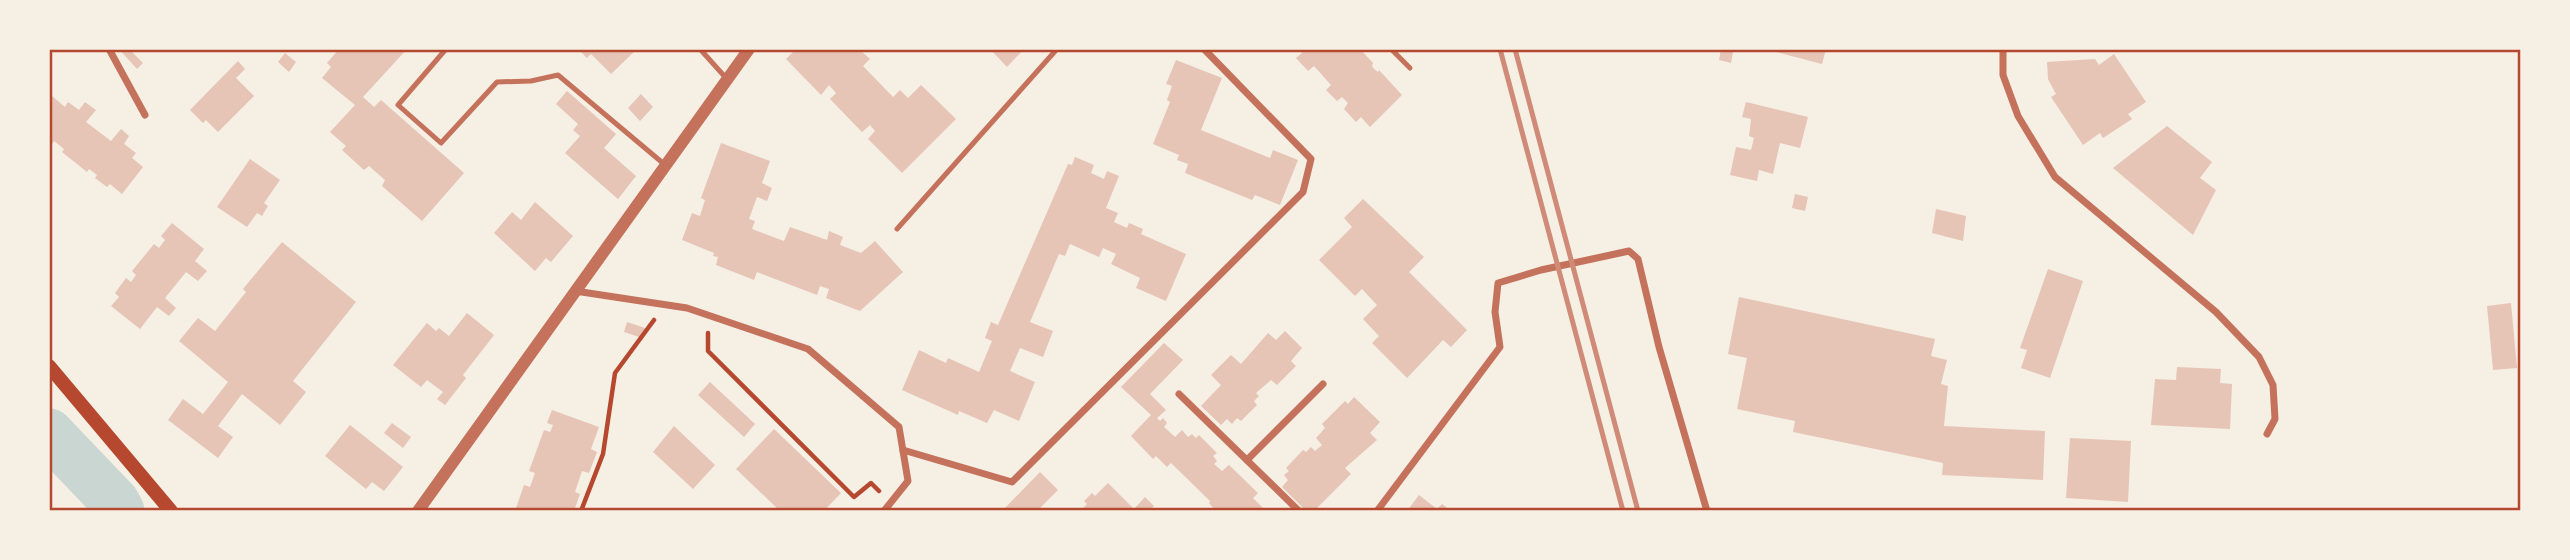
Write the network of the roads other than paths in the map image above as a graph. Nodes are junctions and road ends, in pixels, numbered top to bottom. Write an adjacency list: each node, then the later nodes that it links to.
1 (109, 49): 11 (street)
2 (446, 49): 12 (lane)
3 (700, 49): 10 (lane)
4 (749, 49): 10 (street)
5 (1057, 49): 13 (lane)
6 (1204, 49): 20 (street)
7 (1391, 49): 9 (lane)
8 (2003, 49): 19 (street)
9 (1410, 68)
10 (727, 78): 12 (street)
11 (145, 115)
12 (664, 164): 14 (street)
13 (897, 229)
14 (574, 291): 20 (street); 24 (street)
15 (49, 367): 18 (main road)
16 (1323, 384): 21 (street)
17 (1179, 394): 21 (street)
18 (106, 434): 22 (main road); 23 (main road)
19 (2267, 434)
20 (903, 450): 25 (street)
21 (1247, 460): 26 (street)
22 (160, 511)
23 (171, 511)
24 (418, 511)
25 (884, 511)
26 (1299, 511)
27 (1377, 511): 28 (street)
28 (1707, 511)

